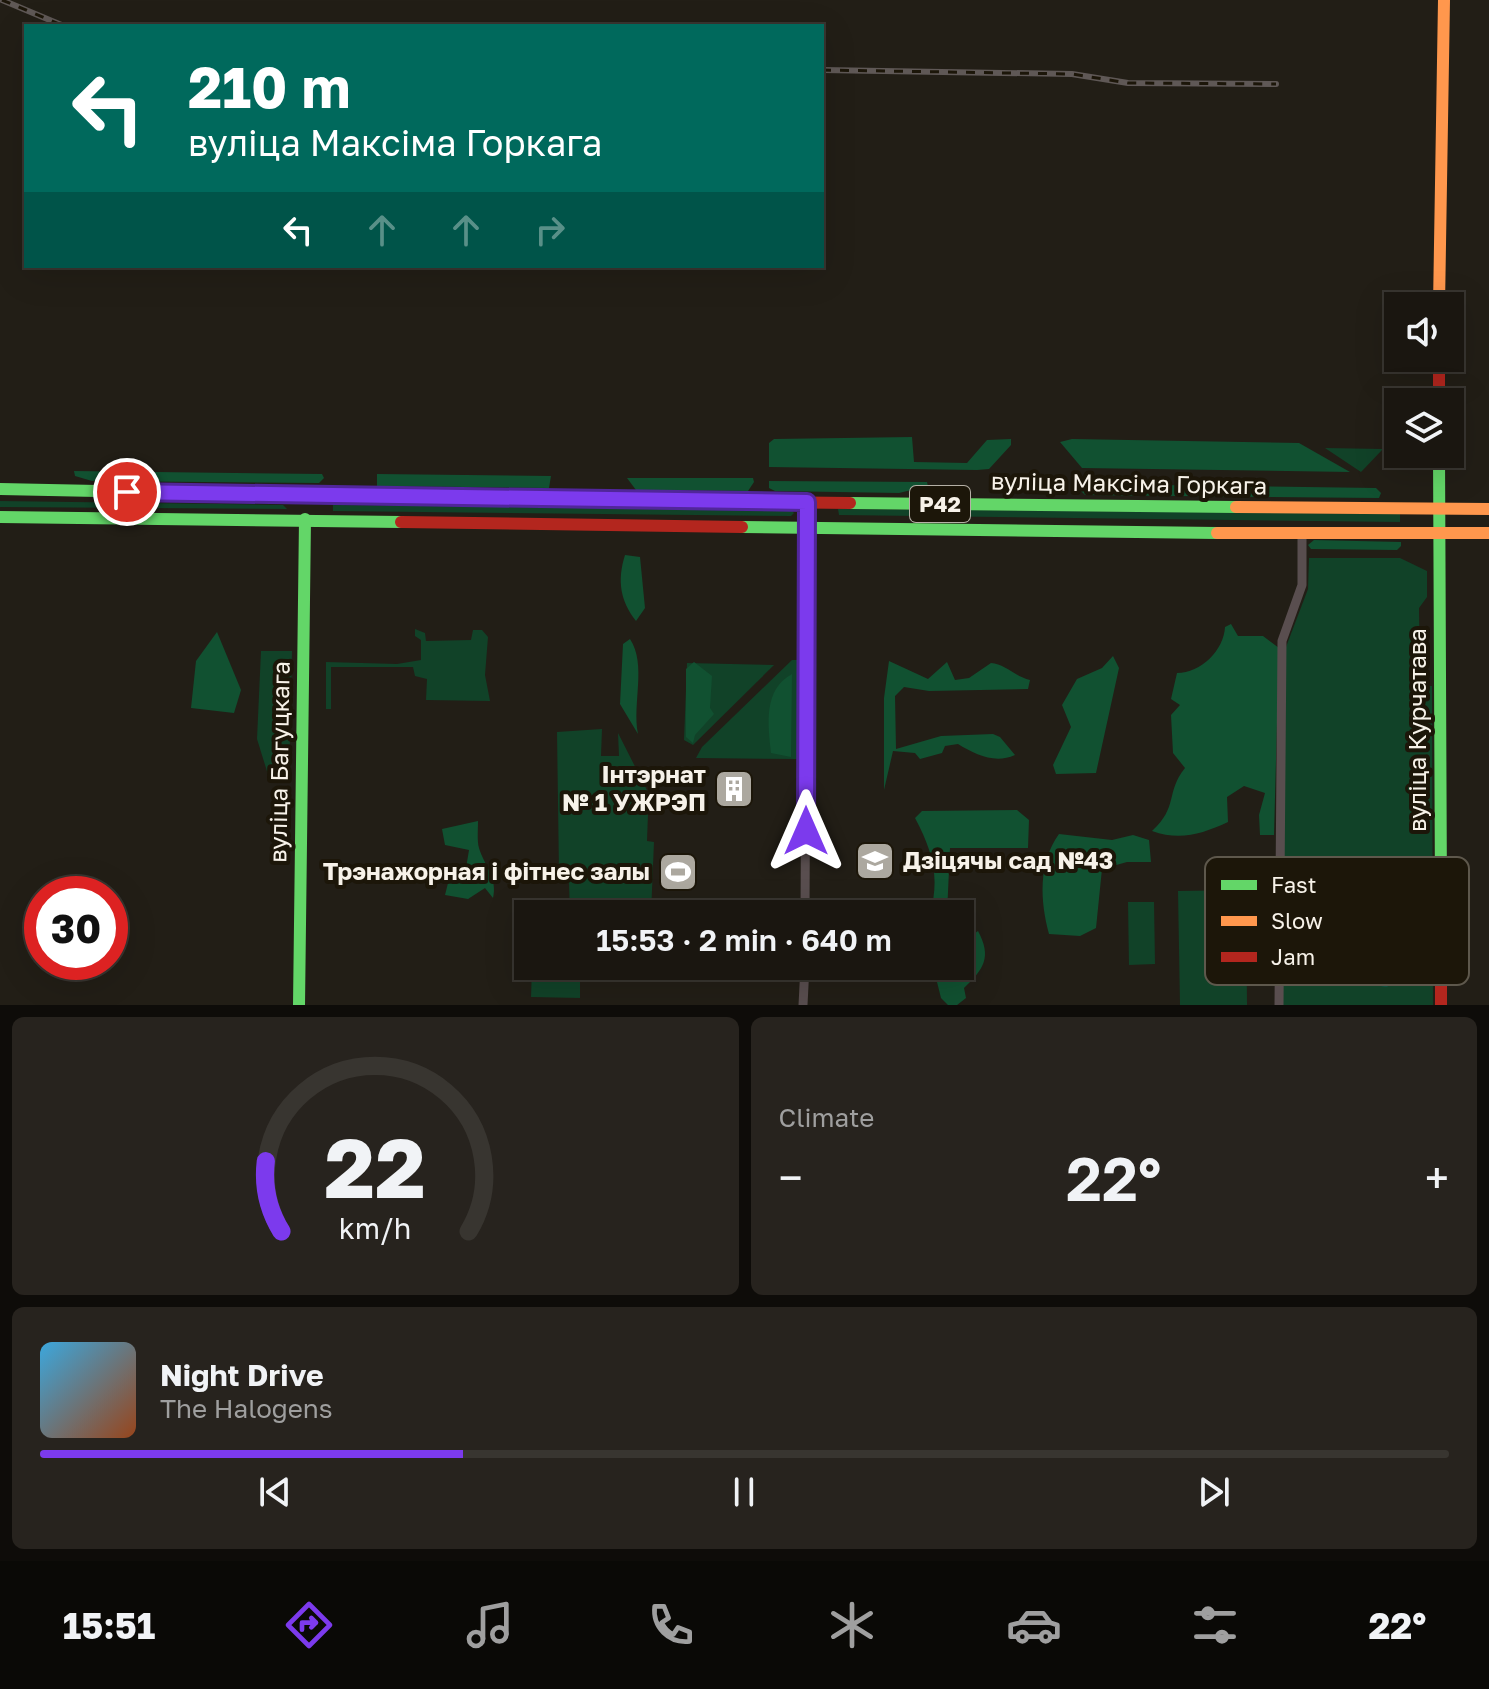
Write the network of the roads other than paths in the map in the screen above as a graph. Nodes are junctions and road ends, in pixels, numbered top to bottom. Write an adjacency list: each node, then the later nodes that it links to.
1 (1444, 0): 2 (main road)
2 (1439, 292)
3 (1439, 468): 7 (main road, вуліца Курчатава)
4 (0, 489): 5 (main road, вуліца Максіма Горкага / Р42)
5 (305, 496): 6 (main road, вуліца Максіма Горкага / Р42); 10 (main road, вуліца Багуцкага)
6 (807, 502): 7 (main road, вуліца Максіма Горкага / Р42); 11 (street)
7 (1439, 509): 8 (main road, вуліца Максіма Горкага / Р42); 12 (main road, вуліца Курчатава)
8 (1489, 509)
9 (0, 517): 10 (main road, вуліца Максіма Горкага / Р42)
10 (305, 519): 11 (main road, вуліца Максіма Горкага / Р42); 21 (main road, вуліца Багуцкага)
11 (807, 527): 14 (main road, вуліца Максіма Горкага / Р42); 17 (street)
12 (1439, 533): 13 (main road, вуліца Максіма Горкага / Р42); 14 (main road, вуліца Максіма Горкага / Р42); 16 (main road, вуліца Курчатава)
13 (1489, 533)
14 (1302, 534): 15 (street)
15 (1280, 857)
16 (1440, 857)
17 (805, 900)
18 (804, 980): 22 (street)
19 (1279, 985): 23 (street)
20 (1441, 985): 24 (main road, вуліца Курчатава)
21 (299, 1005)
22 (803, 1005)
23 (1279, 1005)
24 (1441, 1005)

